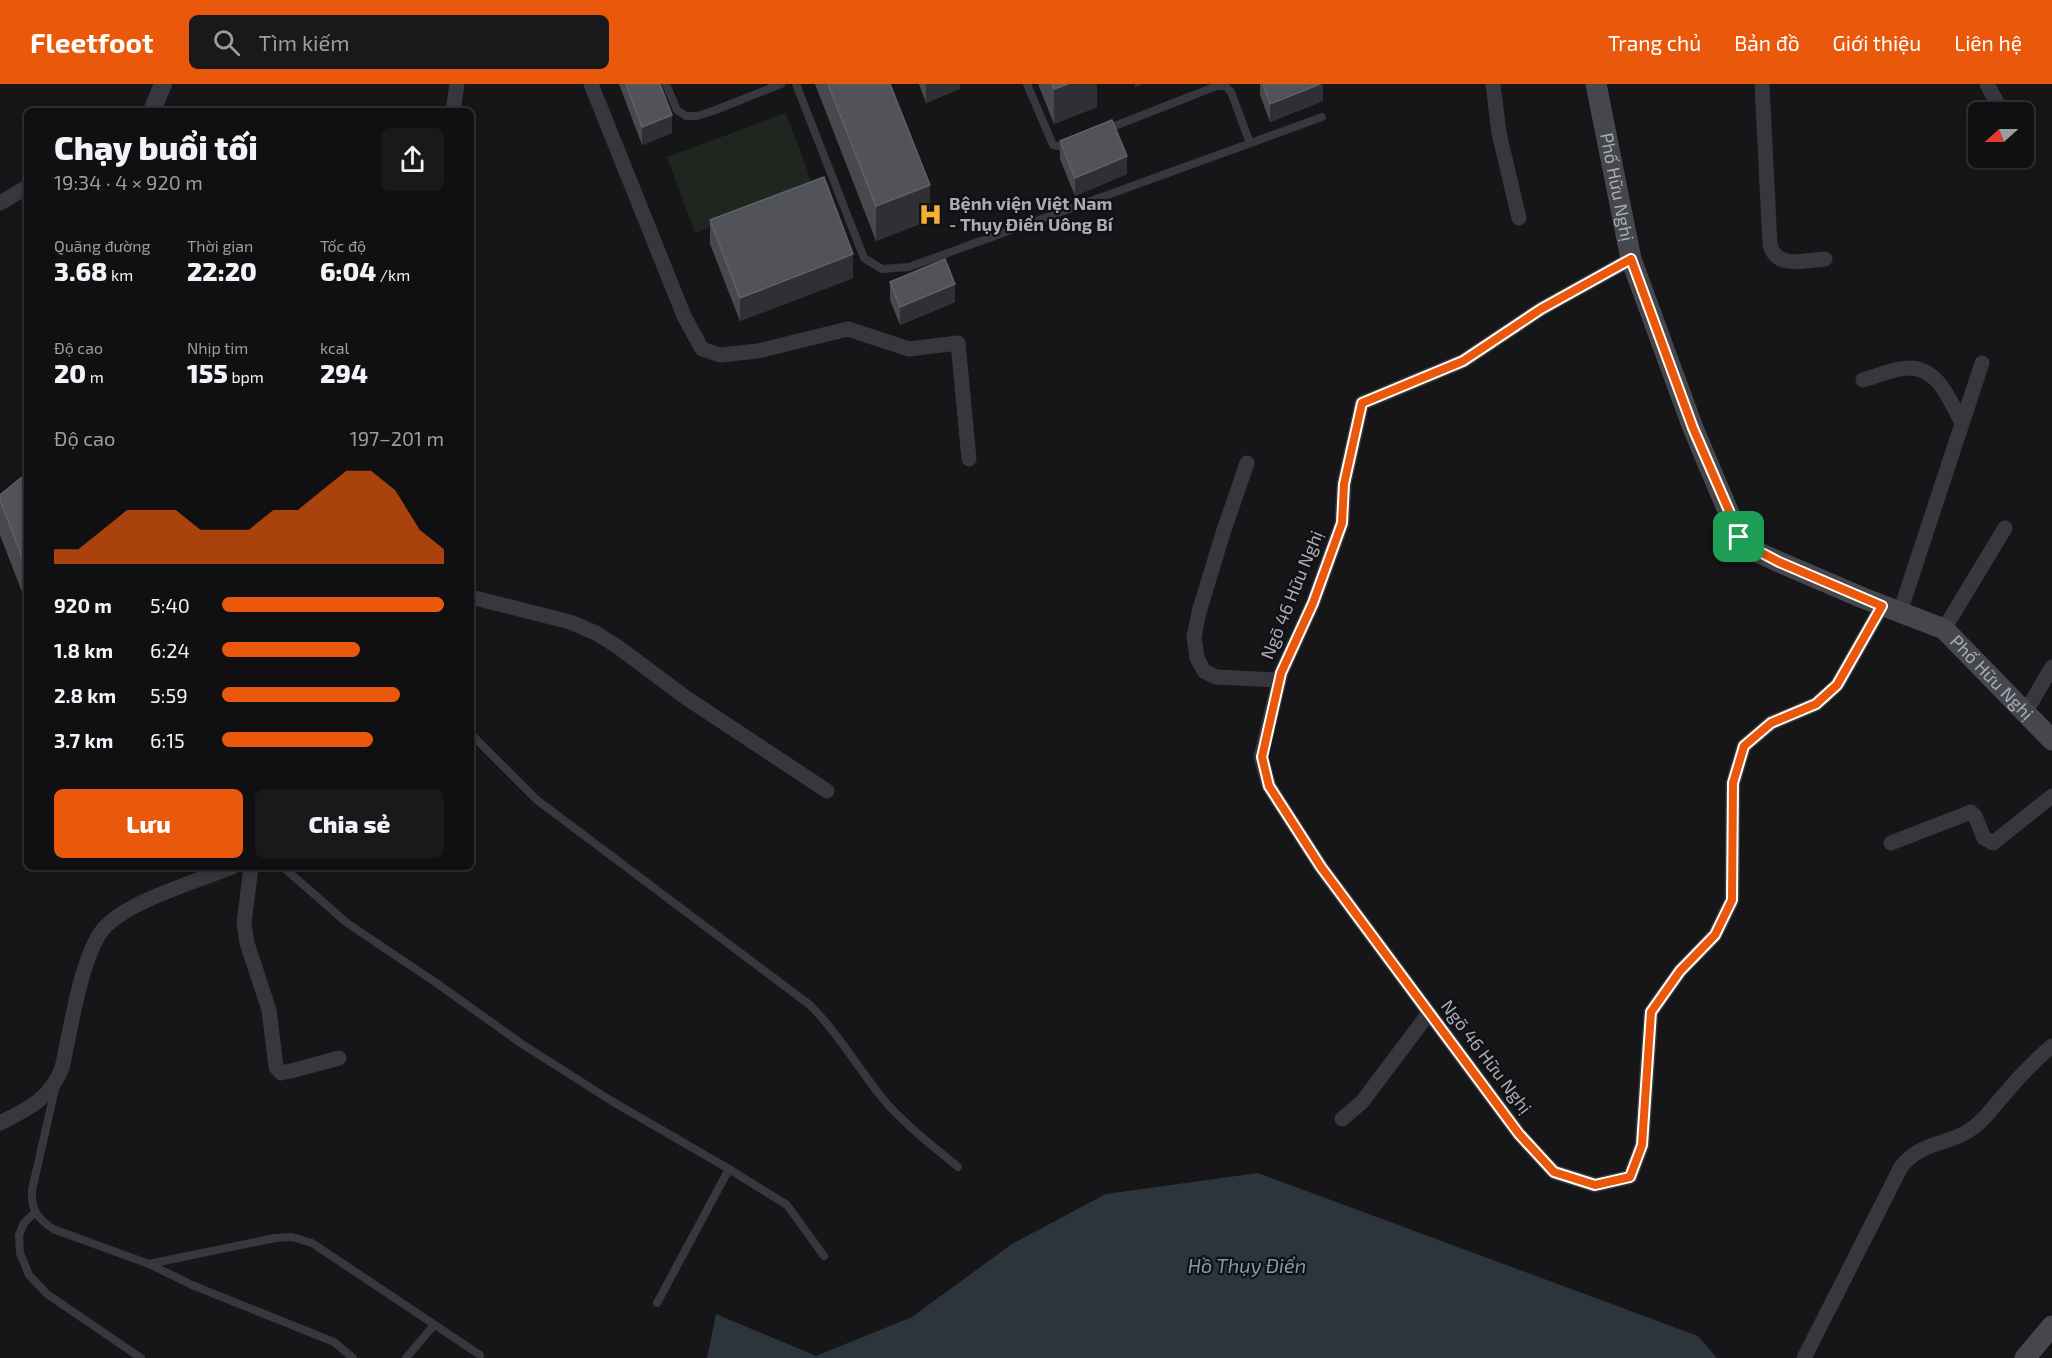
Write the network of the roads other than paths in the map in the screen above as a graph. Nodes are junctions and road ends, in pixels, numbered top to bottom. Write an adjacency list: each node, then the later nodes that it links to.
1 (163, 84): 13 (street)
2 (457, 84): 14 (street)
3 (591, 84): 27 (street)
4 (666, 84): 5 (lane)
5 (781, 84)
6 (796, 84): 18 (lane)
7 (1027, 84): 17 (lane)
8 (1493, 84): 21 (street)
9 (1596, 84): 22 (main road, Phố Hữu Nghị)
10 (1762, 84): 23 (street)
11 (1987, 84): 12 (street)
12 (1997, 102)
13 (153, 108)
14 (453, 108)
15 (1322, 117): 18 (lane)
16 (1094, 135): 18 (lane)
17 (1073, 143)
18 (1250, 143)
19 (24, 189): 20 (street)
20 (0, 203)
21 (1520, 218)
22 (1631, 259): 31 (main road, Phố Hữu Nghị); 34 (street, Ngõ 46 Hữu Nghị)
23 (1825, 259)
24 (1982, 363): 26 (street)
25 (1863, 380): 26 (street)
26 (1962, 423): 31 (street)
27 (969, 459)
28 (1247, 463): 34 (street)
29 (2006, 528): 32 (street)
30 (474, 598): 38 (street)
31 (1891, 609): 32 (main road, Phố Hữu Nghị); 44 (street, Ngõ 46 Hữu Nghị)
32 (1944, 629): 35 (main road, Phố Hữu Nghị)
33 (2052, 667): 35 (street)
34 (1279, 680): 44 (street, Ngõ 46 Hữu Nghị)
35 (2025, 713): 37 (main road, Phố Hữu Nghị)
36 (474, 737): 50 (lane)
37 (2052, 740)
38 (827, 791)
39 (2052, 796): 40 (street)
40 (1891, 843)
41 (224, 870): 47 (street)
42 (251, 870): 46 (street)
43 (285, 870): 51 (lane)
44 (1429, 1013): 48 (street)
45 (2052, 1046): 62 (street)
46 (339, 1058)
47 (57, 1081): 49 (street); 52 (lane)
48 (1342, 1119)
49 (0, 1123)
50 (958, 1167)
51 (729, 1168): 53 (lane); 55 (lane)
52 (34, 1213): 54 (lane); 59 (lane)
53 (824, 1256)
54 (149, 1264): 56 (lane); 60 (lane)
55 (657, 1303)
56 (434, 1325): 58 (lane); 61 (lane)
57 (2052, 1326): 63 (main road)
58 (480, 1355)
59 (141, 1358)
60 (353, 1358)
61 (406, 1358)
62 (1804, 1358)
63 (2025, 1358)

